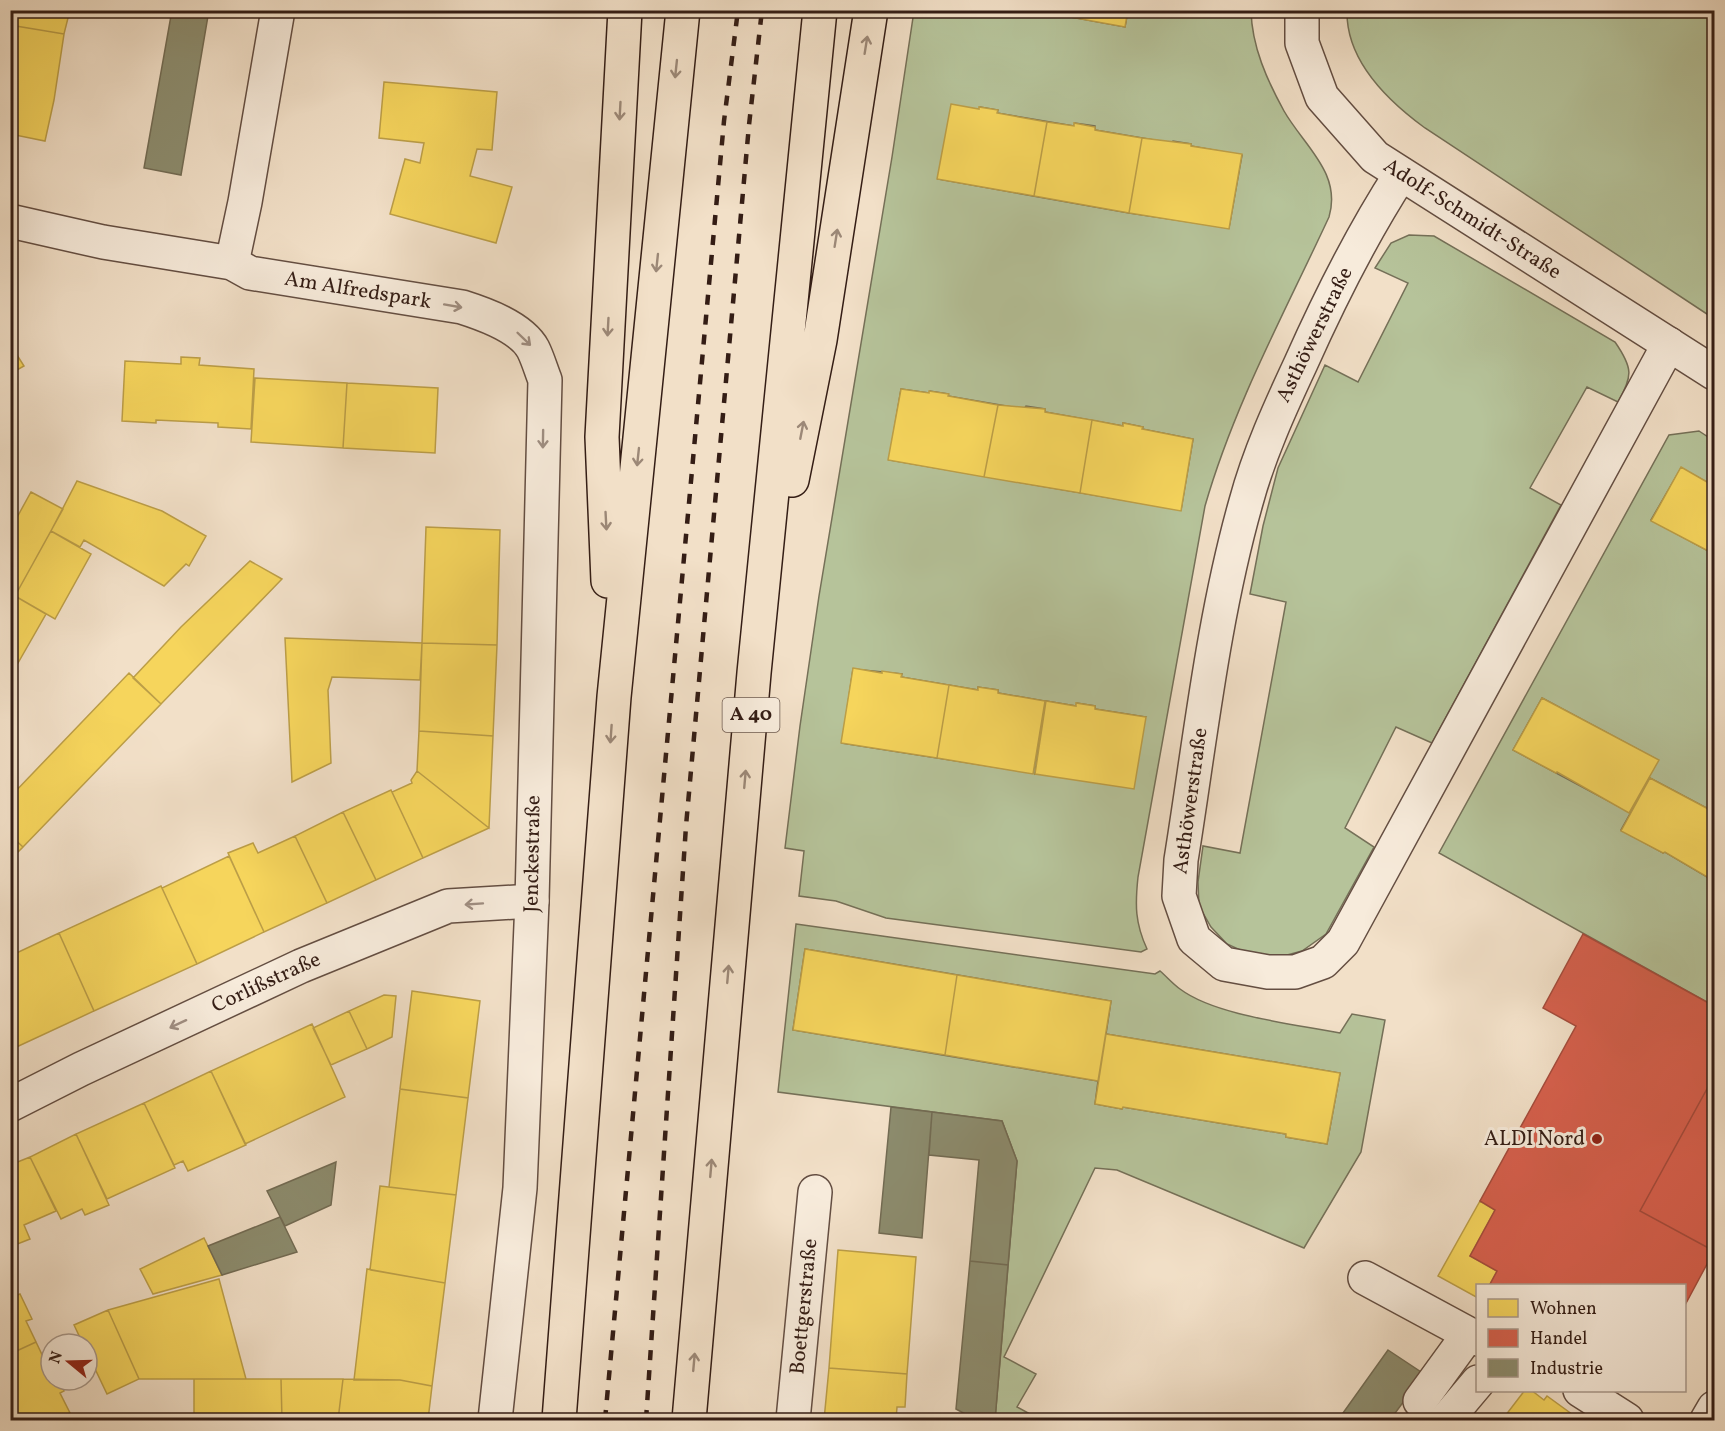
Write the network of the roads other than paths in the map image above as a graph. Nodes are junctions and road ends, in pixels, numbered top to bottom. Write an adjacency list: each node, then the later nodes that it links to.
1 (278, 10): 9 (street)
2 (625, 10): 14 (highway, one-way to 14)
3 (683, 10): 14 (highway, one-way to 14)
4 (820, 10): 13 (highway, A 40)
5 (871, 10): 13 (highway, one-way to 5)
6 (1302, 10): 7 (street, Adolf-Schmidt-Straße)
7 (1401, 174): 11 (street, Adolf-Schmidt-Straße); 11 (street, Asthöwerstraße)
8 (10, 221): 9 (street, Am Alfredspark)
9 (232, 263): 10 (street, Am Alfredspark, one-way to 10)
10 (484, 314): 15 (street, Jenckestraße, one-way to 15)
11 (1669, 344): 12 (street, Adolf-Schmidt-Straße)
12 (1714, 373)
13 (754, 673): 26 (highway, A 40, one-way to 13)
14 (614, 697): 25 (highway, one-way to 25)
15 (532, 901): 16 (street, Corlißstraße, one-way to 16); 24 (street, Jenckestraße)
16 (10, 1105)
17 (815, 1192): 27 (street, Boettgerstraße)
18 (1365, 1278): 19 (street)
19 (1473, 1337): 22 (street)
20 (1476, 1384): 28 (street)
21 (1583, 1392): 29 (street)
22 (1420, 1401)
23 (1714, 1408): 30 (street)
24 (495, 1420)
25 (559, 1420)
26 (689, 1420)
27 (793, 1420)
28 (1446, 1420)
29 (1627, 1420)
30 (1707, 1420)

